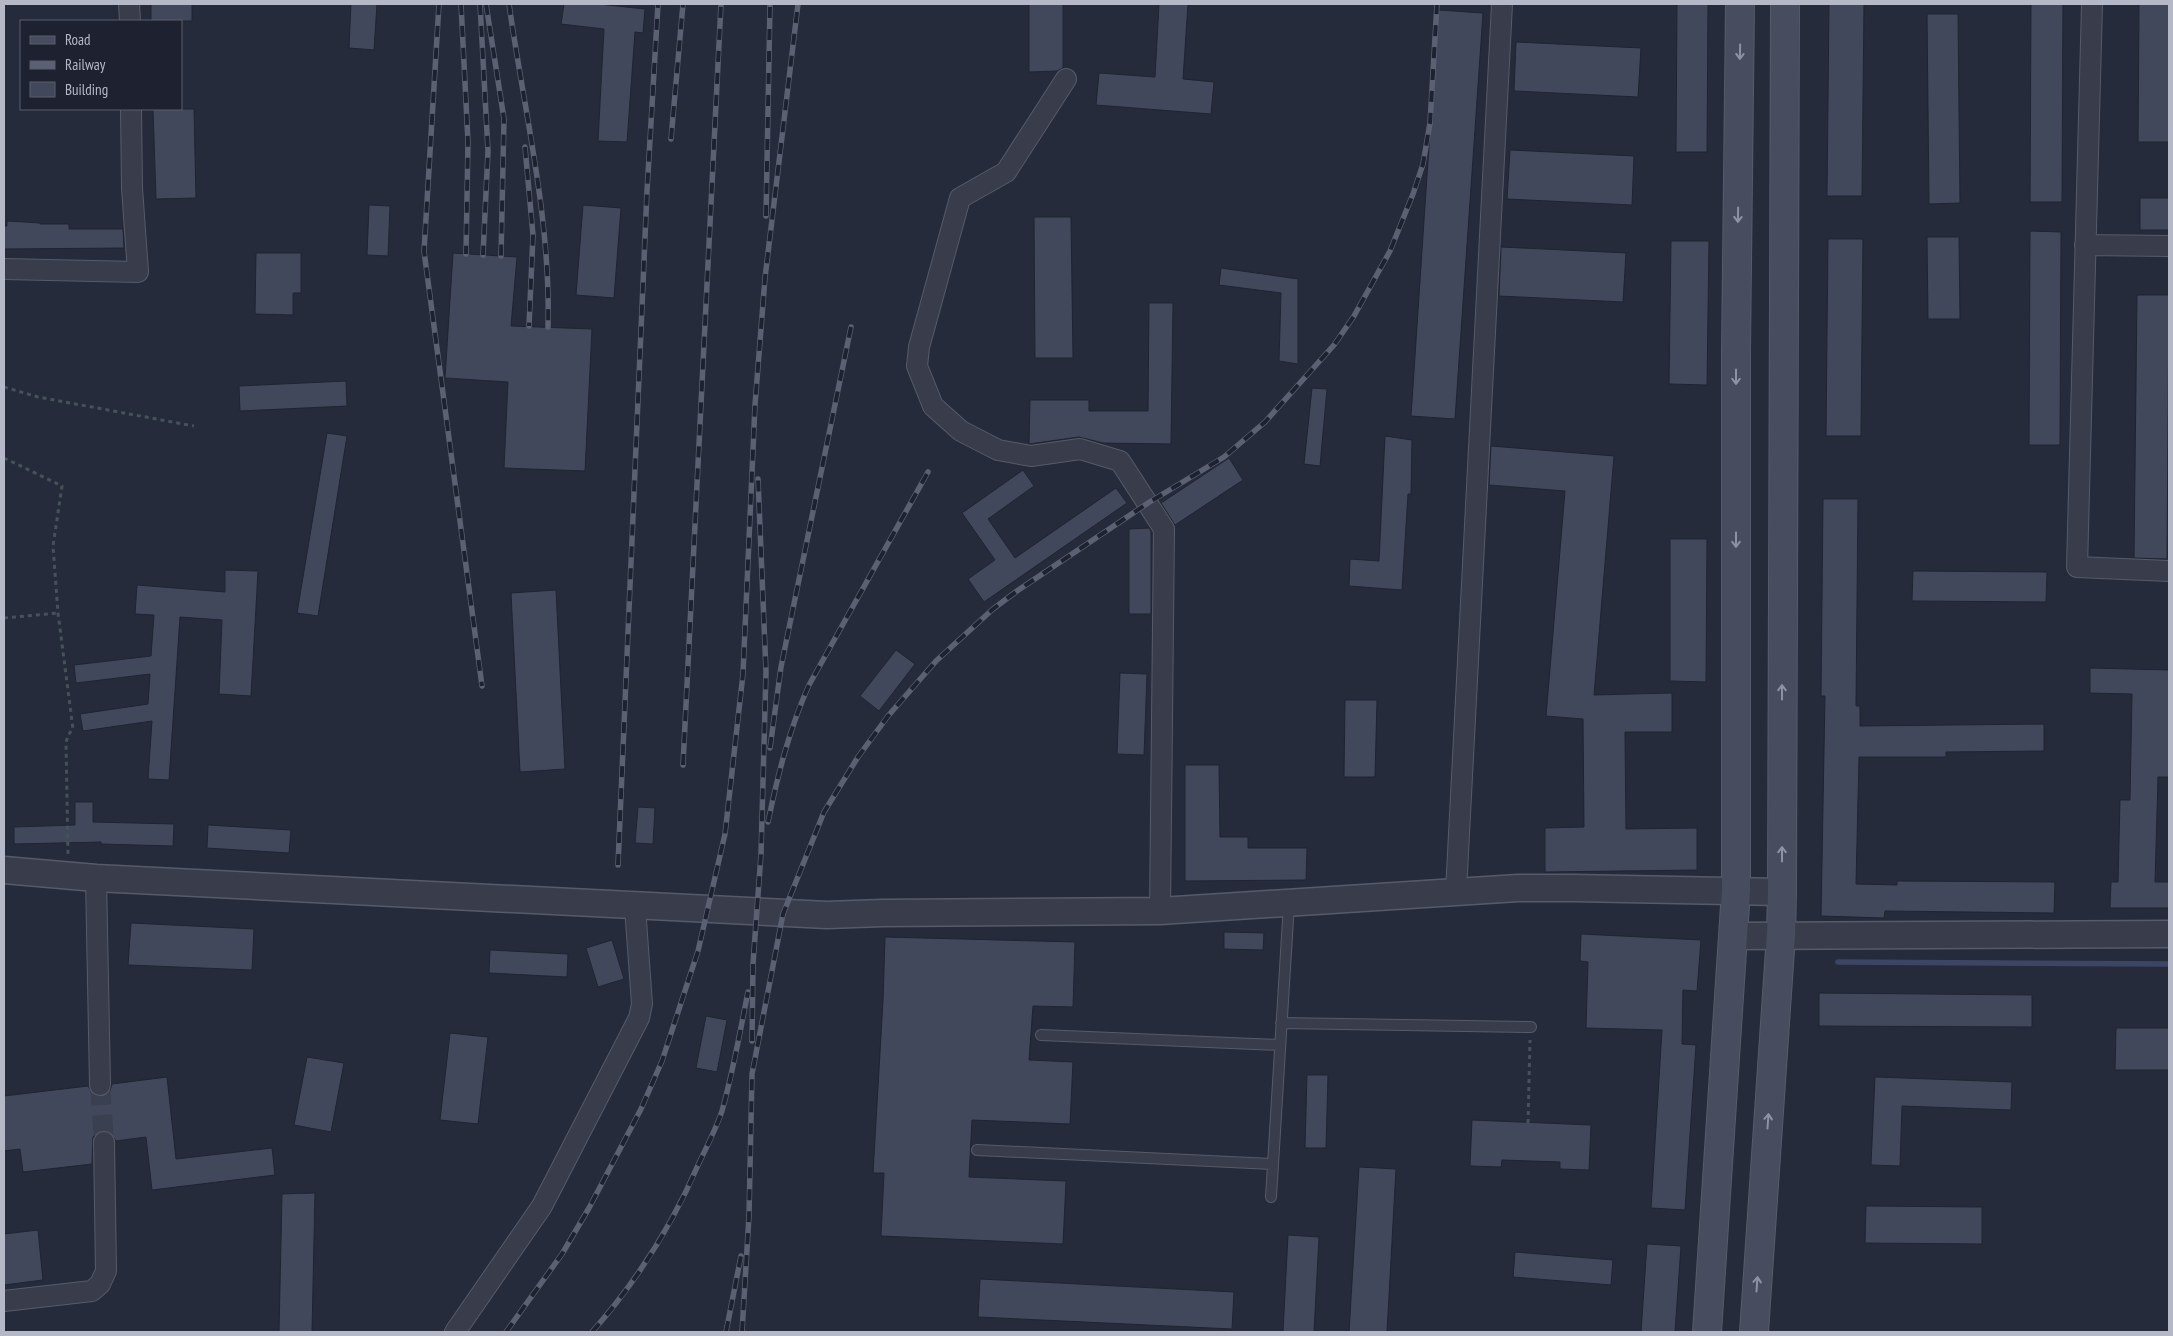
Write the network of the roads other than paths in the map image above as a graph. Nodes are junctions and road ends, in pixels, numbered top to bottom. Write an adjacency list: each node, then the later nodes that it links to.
1 (130, 4): 6 (street)
2 (1502, 4): 16 (street)
3 (1740, 4): 15 (main road, one-way to 15)
4 (1784, 4): 17 (main road, one-way to 4)
5 (2092, 4): 9 (street)
6 (130, 20)
7 (1066, 79): 20 (street)
8 (131, 110): 11 (street)
9 (2085, 245): 10 (street); 12 (street)
10 (2169, 246)
11 (4, 268)
12 (2169, 571)
13 (4, 870): 14 (street)
14 (96, 878): 19 (street); 28 (street)
15 (1736, 890): 16 (street); 17 (street); 23 (main road)
16 (1456, 892): 18 (street)
17 (1782, 892): 22 (main road)
18 (1289, 903): 20 (street); 24 (lane)
19 (635, 907): 20 (street); 34 (street)
20 (1160, 911)
21 (2169, 934): 22 (street)
22 (1781, 935): 23 (street); 36 (main road, one-way to 22)
23 (1734, 936): 35 (main road)
24 (1282, 1022): 25 (lane); 27 (lane)
25 (1531, 1027)
26 (1041, 1035): 27 (lane)
27 (1280, 1045): 31 (lane)
28 (100, 1085)
29 (104, 1142): 33 (street)
30 (977, 1150): 31 (lane)
31 (1273, 1164): 32 (lane)
32 (1271, 1197)
33 (4, 1302)
34 (455, 1332)
35 (1707, 1332)
36 (1754, 1332)

